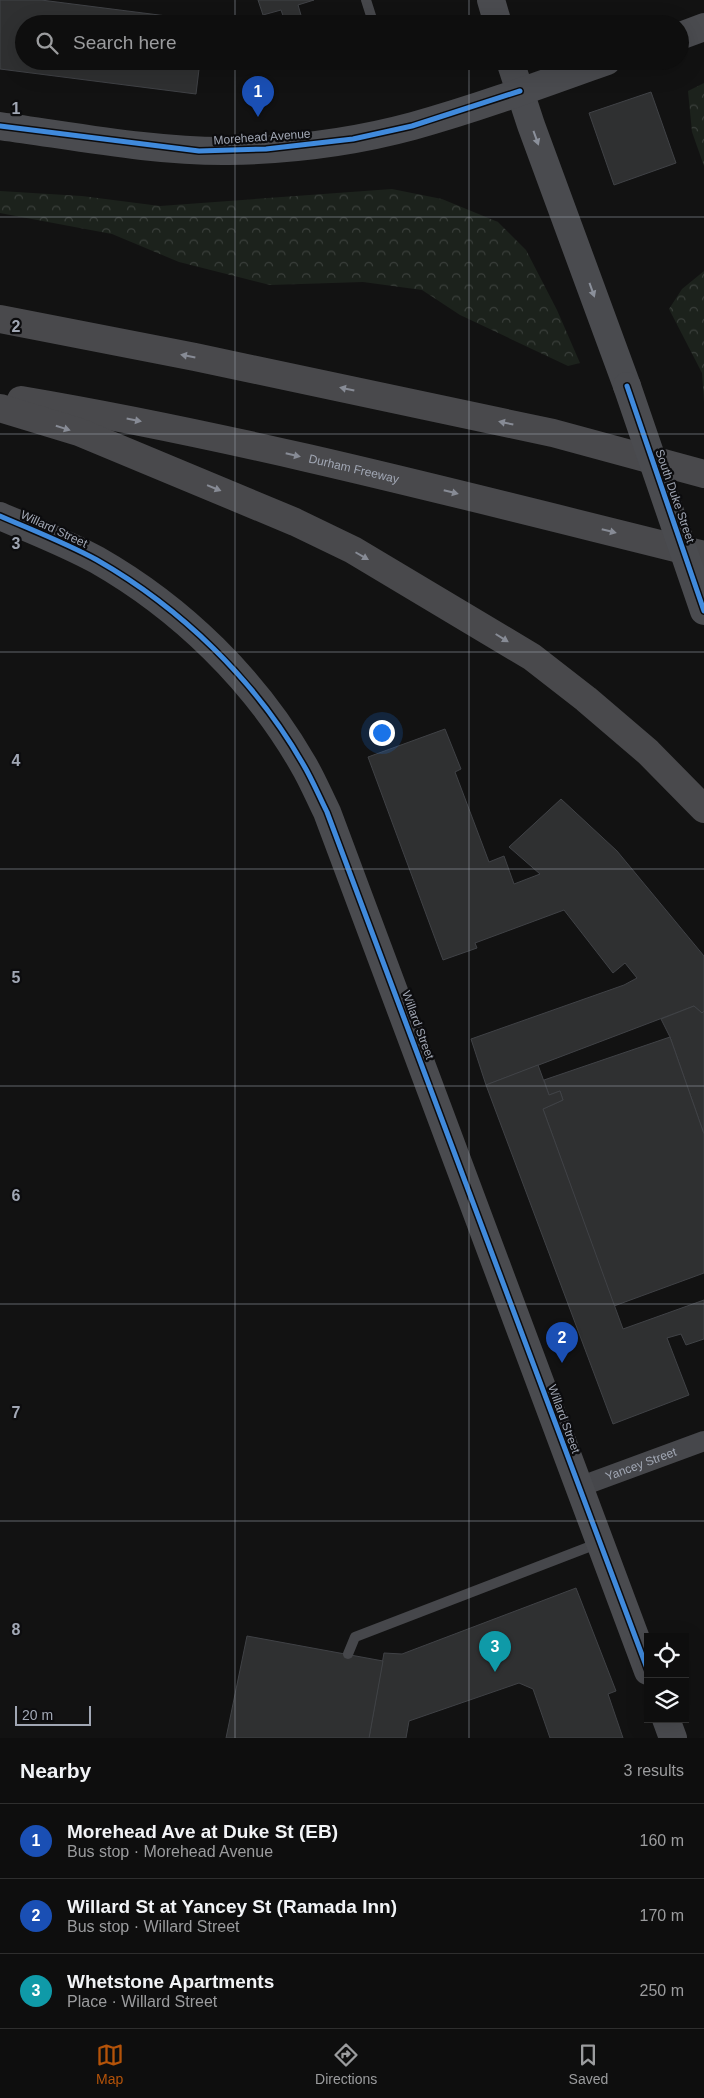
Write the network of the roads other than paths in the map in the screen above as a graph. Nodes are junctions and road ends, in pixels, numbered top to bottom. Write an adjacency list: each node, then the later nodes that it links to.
1 (366, 0): 3 (lane)
2 (491, 0): 4 (street)
3 (371, 15)
4 (495, 15)
5 (704, 27): 6 (street)
6 (689, 33)
7 (513, 70): 9 (street, South Duke Street)
8 (581, 70): 9 (street, Morehead Avenue)
9 (520, 91): 10 (street, Morehead Avenue); 19 (street, South Duke Street, one-way to 19, bridge)
10 (0, 126)
11 (0, 318): 14 (highway, one-way to 11)
12 (0, 396): 18 (highway, Durham Freeway, one-way to 18)
13 (0, 408): 20 (highway, one-way to 20)
14 (553, 433): 15 (highway); 16 (highway)
15 (704, 459)
16 (704, 474)
17 (0, 516): 22 (street, Willard Street)
18 (704, 555)
19 (704, 612)
20 (704, 809)
21 (704, 1441): 22 (street, Yancey Street)
22 (579, 1487): 23 (street, Willard Street)
23 (600, 1543): 24 (lane); 25 (street, Willard Street)
24 (348, 1654)
25 (644, 1660)
26 (667, 1723): 27 (street)
27 (673, 1738)

